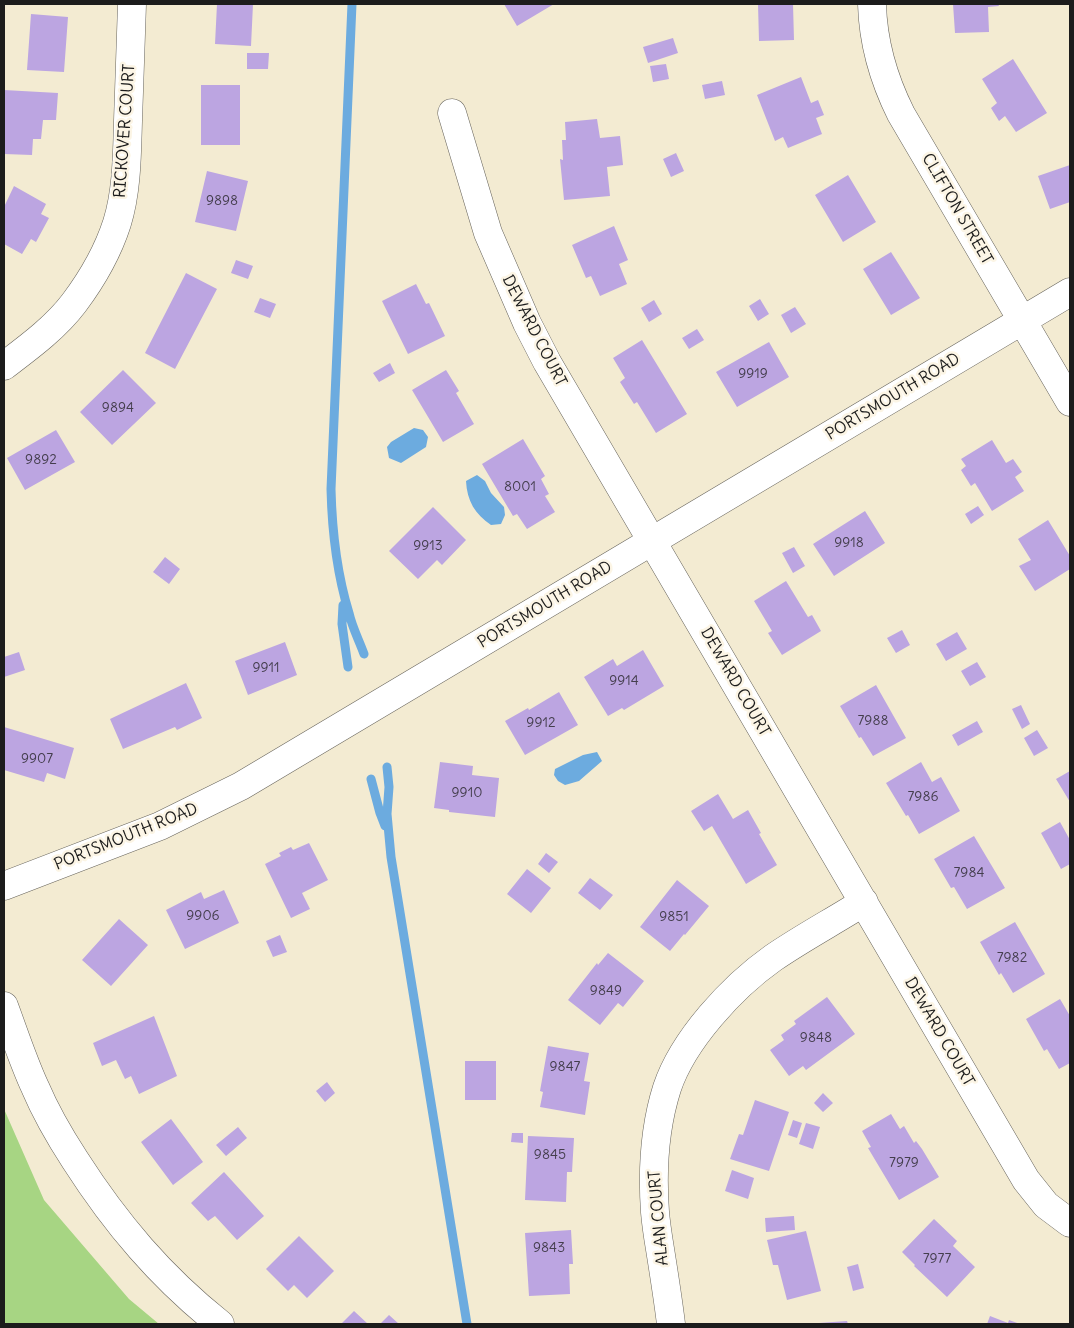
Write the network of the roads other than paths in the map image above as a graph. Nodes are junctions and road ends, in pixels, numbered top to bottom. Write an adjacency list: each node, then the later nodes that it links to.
1 (132, 4): 6 (street, RICKOVER COURT)
2 (872, 4): 5 (street, CLIFTON STREET)
3 (452, 113): 8 (street, DEWARD COURT)
4 (1070, 292): 5 (street, PORTSMOUTH ROAD)
5 (1022, 320): 7 (street, CLIFTON STREET); 8 (street, PORTSMOUTH ROAD)
6 (4, 366)
7 (1070, 402)
8 (652, 541): 9 (street, PORTSMOUTH ROAD); 10 (street, DEWARD COURT)
9 (4, 886)
10 (864, 902): 12 (street, DEWARD COURT); 14 (street, ALAN COURT)
11 (4, 1006): 13 (street)
12 (1070, 1223)
13 (220, 1324)
14 (671, 1324)

